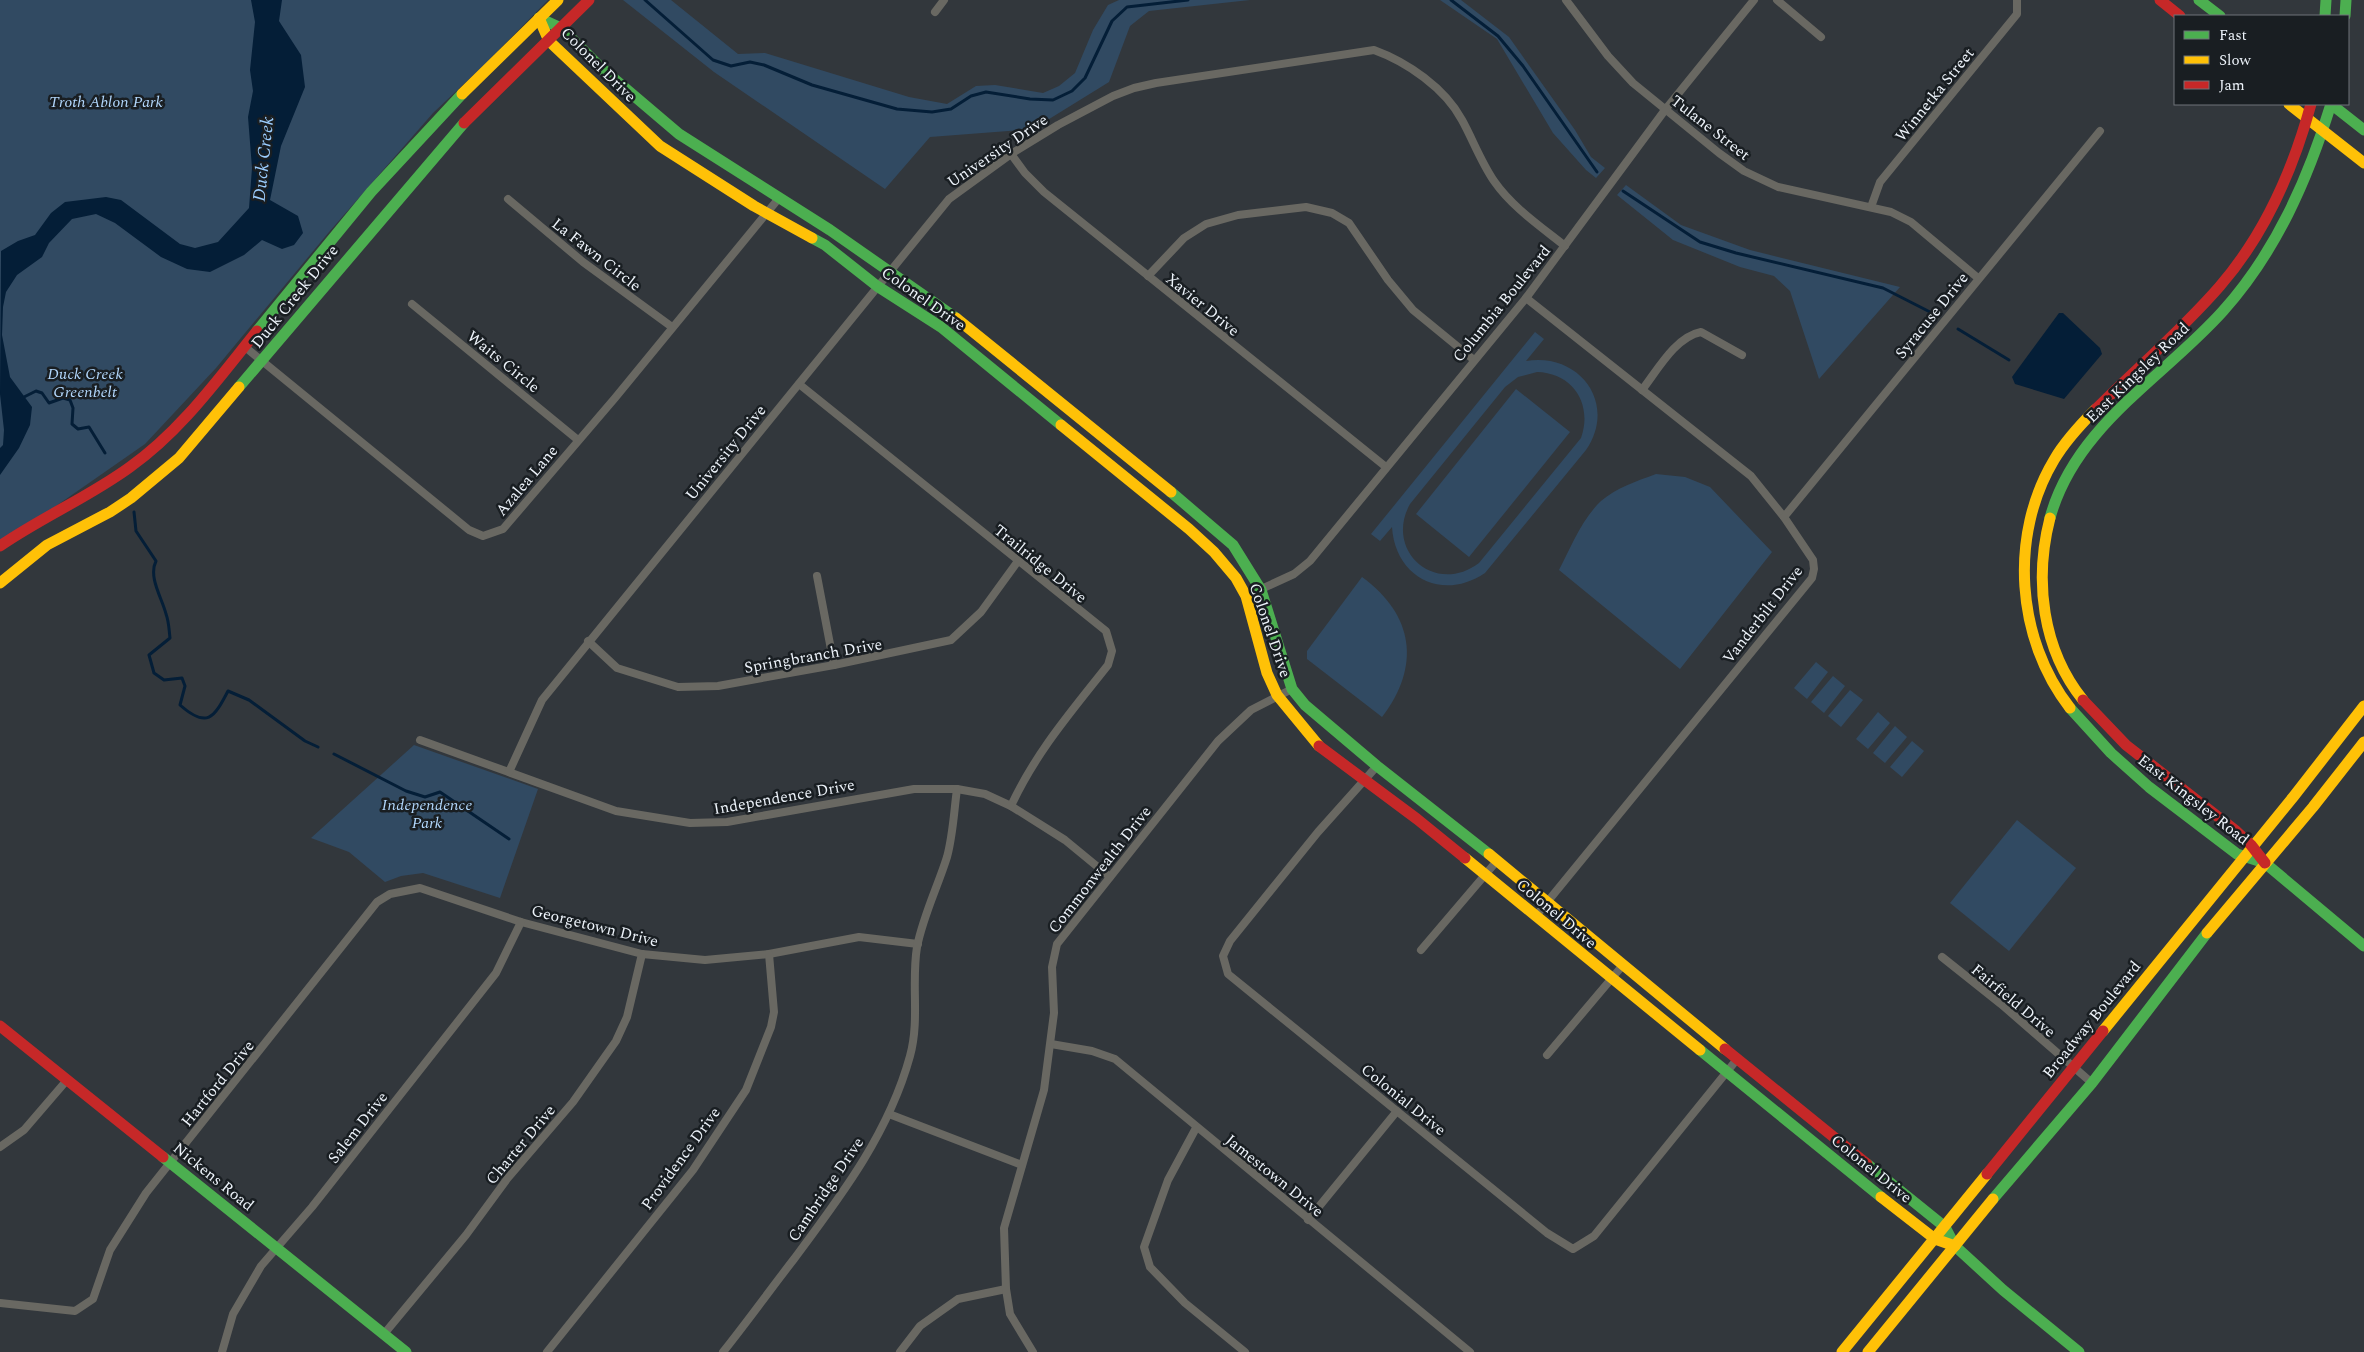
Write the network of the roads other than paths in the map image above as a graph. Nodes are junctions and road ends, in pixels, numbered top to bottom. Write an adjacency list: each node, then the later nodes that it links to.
1 (558, 0): 17 (main road, Duck Creek Drive)
2 (589, 0): 18 (main road, Duck Creek Drive)
3 (944, 0): 12 (street)
4 (1566, 0): 25 (street, Tulane Street)
5 (1754, 0): 25 (street, Columbia Boulevard)
6 (1777, 0): 19 (street)
7 (2017, 0): 34 (street, Winnetka Street)
8 (2160, 0): 13 (main road)
9 (2200, 0): 14 (main road)
10 (2326, 0): 15 (main road)
11 (2346, 0): 16 (main road)
12 (935, 12)
13 (2179, 15)
14 (2219, 15)
15 (2325, 15)
16 (2345, 15)
17 (539, 18): 18 (main road, Colonel Drive); 20 (main road, Colonel Drive); 44 (main road, Duck Creek Drive)
18 (561, 28): 20 (main road, Duck Creek Drive); 32 (main road, Colonel Drive)
19 (1822, 37)
20 (549, 41): 35 (main road, Colonel Drive); 47 (main road, Duck Creek Drive)
21 (2291, 105): 26 (main road)
22 (2311, 105): 26 (main road, East Kingsley Road)
23 (2331, 105): 29 (main road, East Kingsley Road)
24 (2332, 105): 27 (main road)
25 (1665, 110): 34 (street, Tulane Street); 36 (street, Columbia Boulevard)
26 (2307, 118): 29 (main road); 72 (main road, East Kingsley Road)
27 (2364, 130)
28 (2100, 131): 39 (street, Syracuse Drive)
29 (2323, 131): 31 (main road); 71 (main road, East Kingsley Road)
30 (1011, 154): 36 (street, University Drive); 37 (street, University Drive); 38 (street, Xavier Drive)
31 (2364, 163)
32 (779, 198): 35 (street, Azalea Lane); 37 (main road, Colonel Drive)
33 (508, 199): 43 (street, La Fawn Circle)
34 (1871, 207): 39 (street, Tulane Street)
35 (767, 213): 40 (main road, Colonel Drive); 43 (street, Azalea Lane)
36 (1565, 246): 41 (street, Columbia Boulevard)
37 (890, 270): 40 (street, University Drive); 57 (main road, Colonel Drive)
38 (1148, 276): 46 (street); 51 (street, Xavier Drive)
39 (1978, 278): 52 (street, Syracuse Drive)
40 (877, 286): 48 (street, University Drive); 58 (main road, Colonel Drive)
41 (1526, 298): 46 (street, Columbia Boulevard); 49 (street, Vanderbilt Drive)
42 (412, 304): 50 (street, Waits Circle)
43 (672, 327): 50 (street, Azalea Lane)
44 (245, 347): 47 (street, Azalea Lane); 53 (main road, Duck Creek Drive)
45 (1742, 355): 49 (street)
46 (1474, 360): 51 (street, Columbia Boulevard)
47 (262, 361): 50 (street, Azalea Lane); 56 (main road, Duck Creek Drive)
48 (799, 384): 54 (street, Trailridge Drive); 59 (street, University Drive)
49 (1642, 390): 52 (street, Vanderbilt Drive)
50 (578, 440)
51 (1386, 467): 57 (street, Columbia Boulevard)
52 (1784, 516): 78 (street, Vanderbilt Drive)
53 (0, 546)
54 (1018, 562): 60 (street, Springbranch Drive); 70 (street, Trailridge Drive)
55 (817, 576): 60 (street)
56 (0, 583)
57 (1261, 590): 58 (street, Columbia Boulevard); 61 (main road, Colonel Drive)
58 (1246, 596): 62 (main road, Colonel Drive)
59 (588, 641): 60 (street, Springbranch Drive); 67 (street, University Drive)
60 (834, 665)
61 (1292, 688): 62 (street, Commonwealth Drive); 66 (main road, Colonel Drive)
62 (1277, 695): 68 (main road, Colonel Drive); 76 (street, Commonwealth Drive)
63 (2364, 706): 71 (main road, Broadway Boulevard)
64 (420, 740): 67 (street, Independence Drive)
65 (2364, 742): 74 (main road)
66 (1377, 766): 68 (street, Colonial Drive); 73 (main road, Colonel Drive)
67 (509, 772): 69 (street, Independence Drive)
68 (1364, 781): 75 (main road, Colonel Drive); 99 (street, Colonial Drive)
69 (957, 789): 70 (street, Independence Drive); 81 (street, Cambridge Drive)
70 (1011, 806): 76 (street, Independence Drive)
71 (2254, 845): 72 (main road, Broadway Boulevard); 74 (main road, East Kingsley Road)
72 (2243, 858): 74 (main road, East Kingsley Road); 83 (main road, Broadway Boulevard)
73 (1496, 862): 75 (street); 78 (main road, Colonel Drive)
74 (2265, 863): 82 (main road); 88 (main road)
75 (1485, 875): 79 (main road, Colonel Drive); 84 (street)
76 (1110, 877): 92 (street, Commonwealth Drive)
77 (390, 894): 80 (street, Georgetown Drive); 105 (street, Hartford Drive)
78 (1548, 902): 79 (street, Vanderbilt Drive); 89 (main road, Colonel Drive)
79 (1535, 917): 90 (main road, Colonel Drive)
80 (521, 922): 85 (street, Georgetown Drive); 111 (street, Salem Drive)
81 (918, 944): 86 (street, Georgetown Drive); 100 (street, Cambridge Drive)
82 (2364, 946)
83 (2170, 949): 88 (main road); 95 (main road, Broadway Boulevard)
84 (1421, 950)
85 (642, 954): 86 (street, Georgetown Drive); 114 (street, Charter Drive)
86 (769, 954): 118 (street, Providence Drive)
87 (1942, 957): 95 (street, Fairfield Drive)
88 (2185, 962): 98 (main road)
89 (1623, 965): 90 (street); 94 (main road, Colonel Drive)
90 (1611, 979): 93 (street); 96 (main road, Colonel Drive)
91 (0, 1026): 97 (main road, Nickens Road)
92 (1051, 1044): 101 (street, Jamestown Drive); 106 (street, Commonwealth Drive)
93 (1547, 1055)
94 (1738, 1058): 96 (street, Colonial Drive); 108 (main road, Colonel Drive)
95 (2073, 1067): 98 (street, Fairfield Drive); 102 (main road, Broadway Boulevard)
96 (1728, 1072): 99 (street, Colonial Drive); 109 (main road, Colonel Drive)
97 (67, 1080): 103 (street); 105 (main road, Nickens Road)
98 (2092, 1083): 104 (main road)
99 (1397, 1111): 107 (street)
100 (889, 1114): 106 (street); 119 (street, Cambridge Drive)
101 (1196, 1128): 107 (street, Jamestown Drive); 122 (street)
102 (2018, 1136): 104 (main road); 108 (main road, Broadway Boulevard)
103 (0, 1147)
104 (2034, 1150): 110 (main road)
105 (171, 1162): 111 (main road, Nickens Road); 113 (street, Hartford Drive)
106 (1022, 1165): 112 (street, Commonwealth Drive)
107 (1308, 1220): 123 (street, Jamestown Drive)
108 (1945, 1227): 109 (main road, Broadway Boulevard); 110 (main road, Colonel Drive)
109 (1935, 1239): 110 (main road, Colonel Drive); 115 (main road, Broadway Boulevard)
110 (1955, 1246): 125 (main road); 126 (main road, Colonel Drive)
111 (277, 1248): 114 (main road, Nickens Road); 116 (street, Salem Drive)
112 (1006, 1289): 120 (street); 121 (street, Commonwealth Drive)
113 (0, 1303)
114 (384, 1334): 117 (main road, Nickens Road)
115 (1853, 1339): 124 (main road, Broadway Boulevard); 125 (main road)
116 (222, 1352)
117 (406, 1352)
118 (547, 1352)
119 (722, 1352)
120 (900, 1352)
121 (1033, 1352)
122 (1245, 1352)
123 (1470, 1352)
124 (1842, 1352)
125 (1868, 1352)
126 (2078, 1352)

